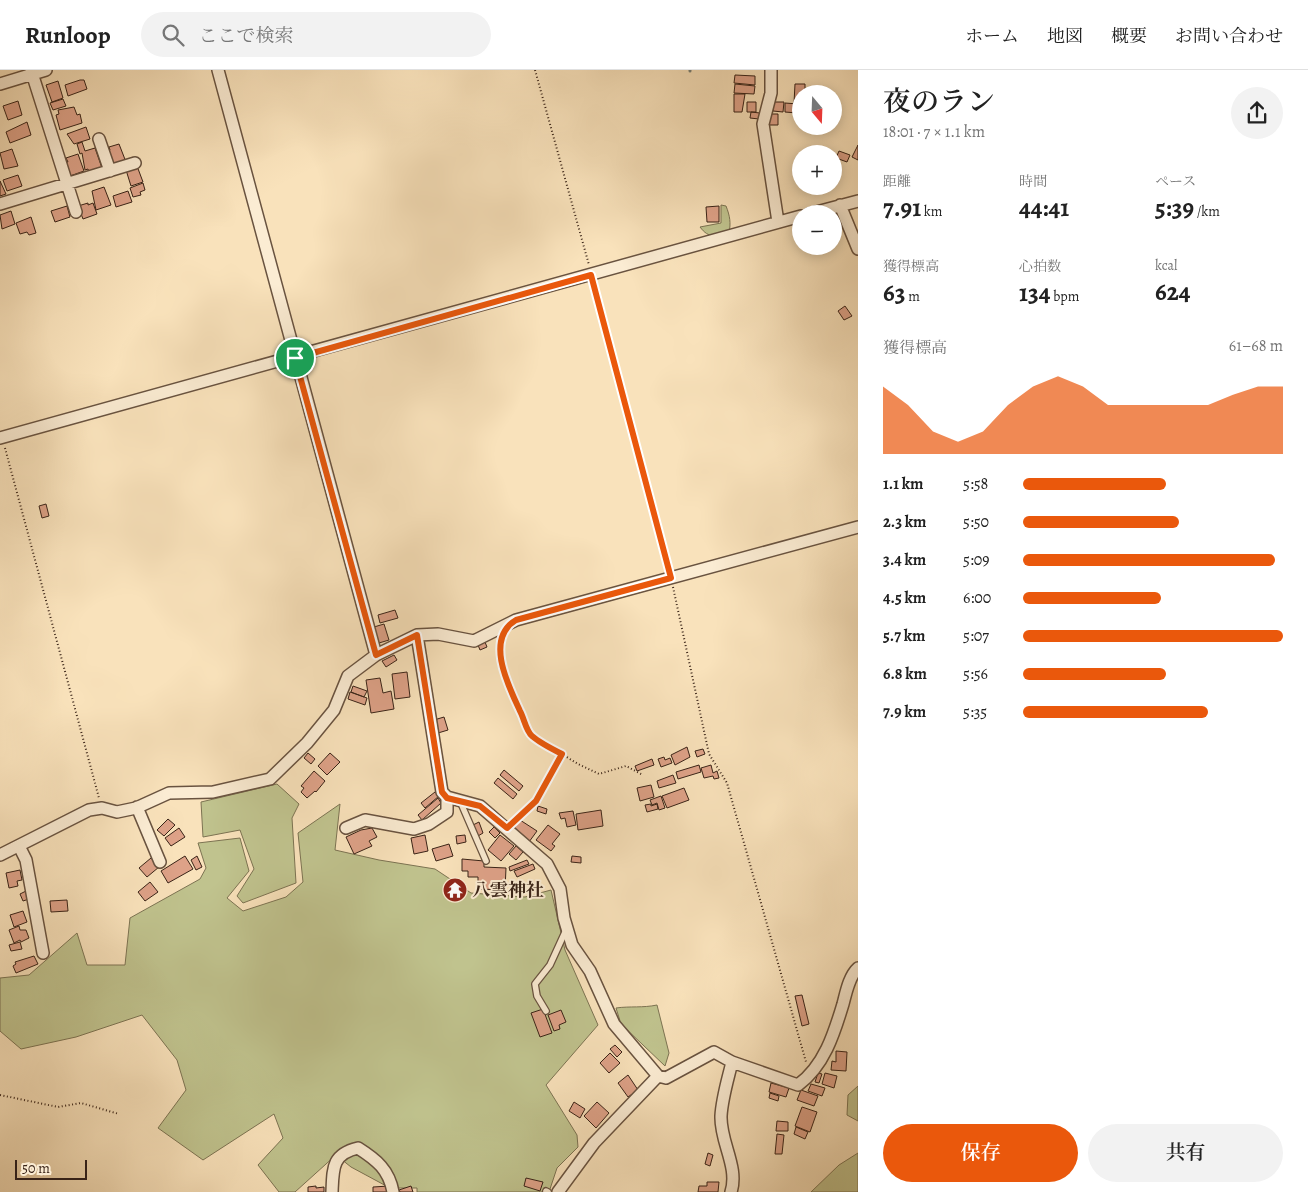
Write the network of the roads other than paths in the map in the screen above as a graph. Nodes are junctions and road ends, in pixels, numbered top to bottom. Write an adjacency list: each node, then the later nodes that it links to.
1 (46, 70): 4 (street)
2 (218, 70): 18 (street)
3 (772, 70): 16 (street)
4 (32, 72): 5 (street); 9 (street)
5 (0, 84)
6 (99, 139): 8 (street)
7 (135, 163): 8 (street)
8 (110, 171): 9 (street)
9 (67, 185): 11 (street); 14 (street)
10 (858, 202): 12 (street)
11 (0, 204)
12 (840, 205)
13 (842, 210): 17 (street)
14 (76, 212)
15 (792, 218): 16 (street)
16 (778, 222): 18 (street)
17 (858, 249)
18 (295, 358): 19 (street); 22 (street)
19 (1, 438)
20 (858, 527): 21 (street)
21 (417, 635): 22 (street); 23 (street)
22 (376, 655): 25 (street)
23 (447, 798): 24 (street); 26 (street)
24 (460, 801): 30 (lane); 31 (street)
25 (137, 807): 27 (street); 28 (street)
26 (346, 828)
27 (19, 846): 29 (street); 32 (street)
28 (161, 854)
29 (0, 855)
30 (486, 861)
31 (567, 928): 34 (lane); 36 (street)
32 (42, 952)
33 (858, 968): 35 (street)
34 (546, 1011)
35 (732, 1062): 36 (street); 40 (street)
36 (658, 1076): 39 (street)
37 (332, 1192): 38 (street)
38 (394, 1192)
39 (558, 1192)
40 (731, 1192)

